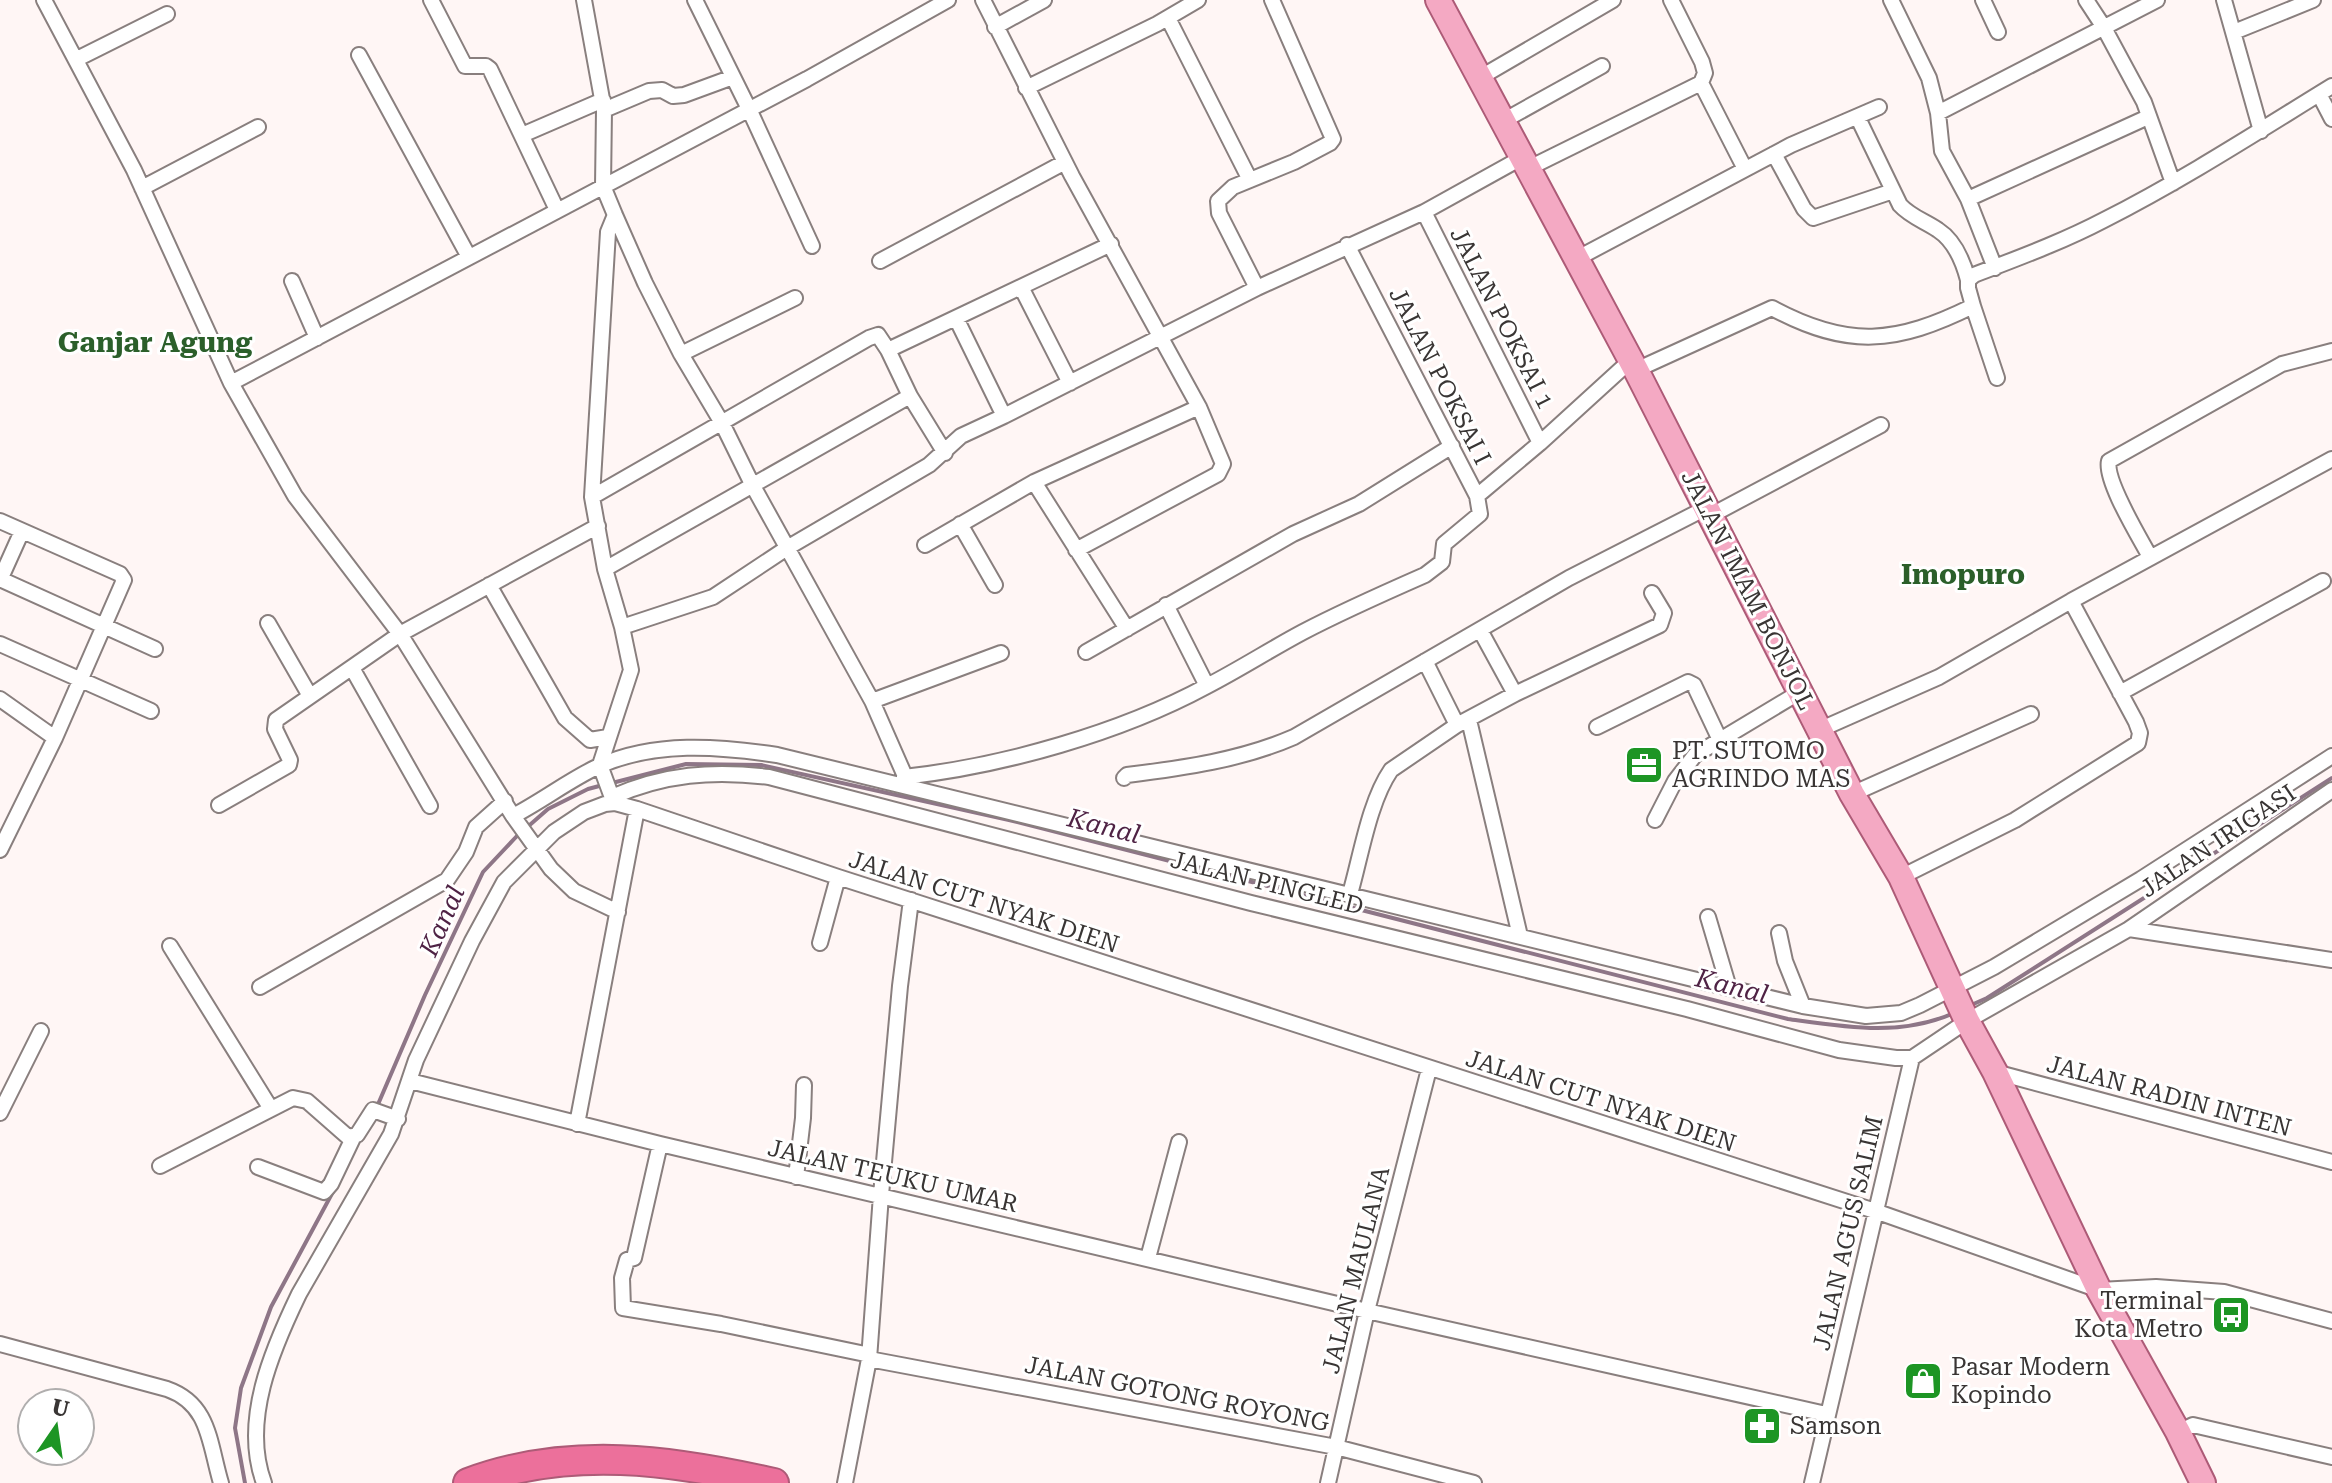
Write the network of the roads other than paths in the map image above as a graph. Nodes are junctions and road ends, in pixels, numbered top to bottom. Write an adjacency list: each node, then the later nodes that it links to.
1 (44, 0): 26 (street)
2 (584, 0): 33 (street)
3 (695, 0): 28 (street)
4 (948, 0): 35 (street)
5 (983, 0): 22 (street)
6 (1044, 0): 22 (street)
7 (1198, 0): 20 (street)
8 (1272, 0): 48 (street)
9 (1438, 0): 29 (main road, JALAN IMAM BONJOL)
10 (1613, 0): 29 (street)
11 (1671, 0): 30 (street)
12 (1891, 0): 36 (street)
13 (1983, 0): 23 (street)
14 (2086, 0): 21 (street)
15 (2157, 0): 21 (street)
16 (2224, 0): 24 (street)
17 (2313, 0): 24 (street)
18 (433, 1): 43 (street)
19 (167, 14): 26 (street)
20 (1168, 18): 31 (street); 48 (street)
21 (2103, 26): 36 (street); 37 (street)
22 (995, 27): 31 (street)
23 (1998, 32)
24 (2234, 32): 42 (street)
25 (359, 55): 60 (street)
26 (77, 59): 51 (street)
27 (1602, 66): 40 (street)
28 (733, 77): 33 (street); 35 (street)
29 (1481, 77): 40 (main road, JALAN IMAM BONJOL)
30 (1701, 83): 46 (street); 47 (street)
31 (1026, 88): 45 (street)
32 (2325, 90): 39 (street); 42 (street)
33 (604, 105): 43 (street); 50 (street)
34 (1879, 107): 38 (street)
35 (749, 109): 50 (street); 59 (street)
36 (1938, 113): 53 (street)
37 (2148, 117): 49 (street); 53 (street)
38 (1858, 118): 44 (street); 52 (street)
39 (2332, 119)
40 (1503, 121): 46 (main road, JALAN IMAM BONJOL)
41 (258, 127): 51 (street)
42 (2261, 131): 49 (street)
43 (522, 135): 54 (street)
44 (1774, 154): 47 (street); 52 (street)
45 (1065, 162): 57 (street); 62 (street)
46 (1526, 162): 55 (street); 61 (main road, JALAN IMAM BONJOL)
47 (1745, 169): 61 (street)
48 (1250, 180): 67 (street)
49 (2173, 183): 63 (street)
50 (603, 186): 54 (street); 56 (street)
51 (142, 188): 78 (street)
52 (1893, 191): 64 (street)
53 (1968, 199): 63 (street)
54 (557, 210): 60 (street)
55 (1424, 212): 58 (street); 85 (street, JALAN POKSAI 1)
56 (615, 215): 75 (street); 92 (street)
57 (1111, 244): 66 (street); 71 (street)
58 (1347, 245): 67 (street); 86 (street, JALAN POKSAI I)
59 (812, 246)
60 (469, 257): 72 (street)
61 (1576, 259): 76 (main road, JALAN IMAM BONJOL)
62 (880, 261)
63 (1995, 268): 64 (street)
64 (1968, 280): 69 (street)
65 (292, 281): 72 (street)
66 (1021, 287): 70 (street); 79 (street)
67 (1257, 288): 71 (street)
68 (795, 298): 75 (street)
69 (1973, 306): 76 (street, JALAN POKSAI I); 77 (street)
70 (956, 318): 73 (street); 82 (street)
71 (1159, 336): 79 (street); 81 (street)
72 (317, 338): 78 (street)
73 (888, 350): 80 (street); 83 (street)
74 (2332, 351): 101 (street)
75 (681, 354): 83 (street)
76 (1633, 365): 85 (street, JALAN POKSAI I); 93 (main road, JALAN IMAM BONJOL)
77 (1997, 378)
78 (231, 383): 115 (street)
79 (1070, 383): 82 (street)
80 (910, 396): 87 (street); 90 (street)
81 (1199, 407): 89 (street); 100 (street)
82 (1004, 416): 87 (street)
83 (722, 423): 90 (street); 92 (street)
84 (1881, 425): 93 (street)
85 (1540, 443): 91 (street, JALAN POKSAI I)
86 (1452, 446): 91 (street, JALAN POKSAI I); 109 (street)
87 (945, 453): 99 (street)
88 (2332, 459): 101 (street)
89 (1034, 482): 95 (street); 100 (street)
90 (753, 486): 99 (street); 102 (street)
91 (1477, 496): 123 (street)
92 (592, 497): 96 (street)
93 (1708, 512): 114 (street); 124 (main road, JALAN IMAM BONJOL)
94 (0, 521): 97 (street)
95 (960, 524): 98 (street); 106 (street)
96 (598, 526): 102 (street); 105 (street)
97 (22, 531): 103 (street); 112 (street)
98 (925, 545)
99 (787, 548): 111 (street); 129 (street)
100 (1076, 550): 113 (street)
101 (2150, 557): 108 (street)
102 (605, 569): 111 (street)
103 (0, 580): 112 (street)
104 (2323, 581): 125 (street)
105 (489, 585): 115 (street); 135 (street)
106 (995, 585)
107 (1652, 593): 126 (street)
108 (2071, 601): 125 (street); 134 (street)
109 (1166, 605): 113 (street); 123 (street)
110 (268, 623): 127 (street)
111 (622, 627): 135 (street)
112 (104, 628): 117 (street); 122 (street)
113 (1127, 629): 118 (street)
114 (1480, 630): 120 (street); 126 (street)
115 (400, 634): 121 (street); 145 (street)
116 (0, 644): 122 (street)
117 (155, 649)
118 (1086, 652)
119 (1001, 653): 129 (street)
120 (1425, 661): 132 (street); 140 (street)
121 (352, 668): 127 (street); 147 (street)
122 (80, 680): 130 (street); 136 (street)
123 (1207, 686): 141 (street)
124 (1800, 692): 134 (main road, JALAN IMAM BONJOL); 137 (street)
125 (2120, 693): 154 (street)
126 (1515, 694): 132 (street)
127 (310, 696): 146 (street)
128 (0, 699): 136 (street)
129 (872, 701): 141 (street)
130 (151, 711)
131 (2031, 714): 143 (street)
132 (1463, 723): 155 (street); 161 (street)
133 (1597, 727): 137 (street)
134 (1819, 730): 143 (main road, JALAN IMAM BONJOL)
135 (608, 737): 139 (street)
136 (55, 738): 152 (street)
137 (1719, 738): 149 (street)
138 (2332, 756): 167 (street)
139 (601, 768): 141 (street); 144 (street); 150 (street)
140 (1124, 778)
141 (907, 782): 155 (street)
142 (2332, 790): 159 (street, JALAN IRIGASI)
143 (1852, 794): 154 (main road, JALAN IMAM BONJOL)
144 (612, 797): 148 (street, JALAN CUT NYAK DIEN); 151 (street); 171 (street, JALAN PINGLED)
145 (505, 801): 150 (street); 165 (street)
146 (219, 805)
147 (430, 806)
148 (637, 809): 153 (street, JALAN CUT NYAK DIEN); 157 (street)
149 (1655, 820)
150 (516, 821): 151 (street)
151 (534, 845): 157 (street); 174 (street)
152 (0, 850)
153 (838, 877): 156 (street, JALAN CUT NYAK DIEN); 162 (street)
154 (1901, 877): 167 (main road, JALAN IMAM BONJOL)
155 (1350, 894): 161 (street)
156 (911, 900): 172 (street, JALAN CUT NYAK DIEN); 187 (street)
157 (618, 912): 179 (street)
158 (1708, 917): 166 (street)
159 (2129, 929): 164 (street); 169 (street, JALAN IRIGASI)
160 (1779, 933): 168 (street)
161 (1520, 936): 166 (street)
162 (820, 943)
163 (170, 946): 176 (street)
164 (2332, 960)
165 (260, 987)
166 (1729, 988): 168 (street)
167 (1953, 992): 168 (street); 169 (main road, JALAN IMAM BONJOL)
168 (1803, 1006)
169 (1967, 1021): 171 (street); 173 (main road, JALAN IMAM BONJOL)
170 (41, 1031): 177 (street)
171 (1912, 1058): 188 (street, JALAN AGUS SALIM)
172 (1429, 1069): 188 (street, JALAN CUT NYAK DIEN); 191 (street, JALAN MAULANA)
173 (1995, 1072): 183 (street, JALAN RADIN INTEN); 190 (main road, JALAN IMAM BONJOL)
174 (410, 1081): 178 (street); 179 (street, JALAN TEUKU UMAR)
175 (804, 1085): 186 (street)
176 (271, 1109): 180 (street); 184 (street)
177 (0, 1113)
178 (396, 1118): 180 (street); 200 (street)
179 (577, 1124): 182 (street, JALAN TEUKU UMAR)
180 (353, 1138): 185 (street)
181 (1179, 1142): 189 (street)
182 (660, 1144): 186 (street, JALAN TEUKU UMAR); 194 (street, JALAN GOTONG ROYONG)
183 (2332, 1162)
184 (160, 1166)
185 (258, 1167)
186 (796, 1177): 187 (street, JALAN TEUKU UMAR)
187 (881, 1195): 189 (street, JALAN TEUKU UMAR); 194 (street)
188 (1875, 1211): 190 (street, JALAN CUT NYAK DIEN); 195 (street, JALAN AGUS SALIM)
189 (1148, 1258): 191 (street, JALAN TEUKU UMAR)
190 (2099, 1290): 192 (street); 196 (main road, JALAN IMAM BONJOL)
191 (1367, 1311): 195 (street, JALAN TEUKU UMAR); 197 (street, JALAN MAULANA)
192 (2332, 1321)
193 (0, 1344): 199 (street)
194 (870, 1357): 197 (street, JALAN GOTONG ROYONG); 205 (street)
195 (1826, 1414): 208 (street, JALAN AGUS SALIM)
196 (2178, 1432): 198 (street); 209 (main road, JALAN IMAM BONJOL)
197 (1336, 1447): 206 (street, JALAN MAULANA); 207 (street, JALAN GOTONG ROYONG)
198 (2332, 1457)
199 (221, 1483)
200 (264, 1483)
201 (468, 1483): 204 (highway)
202 (535, 1483): 203 (highway)
203 (700, 1483)
204 (774, 1483)
205 (845, 1483)
206 (1328, 1483)
207 (1474, 1483)
208 (1812, 1483)
209 (2203, 1483)

